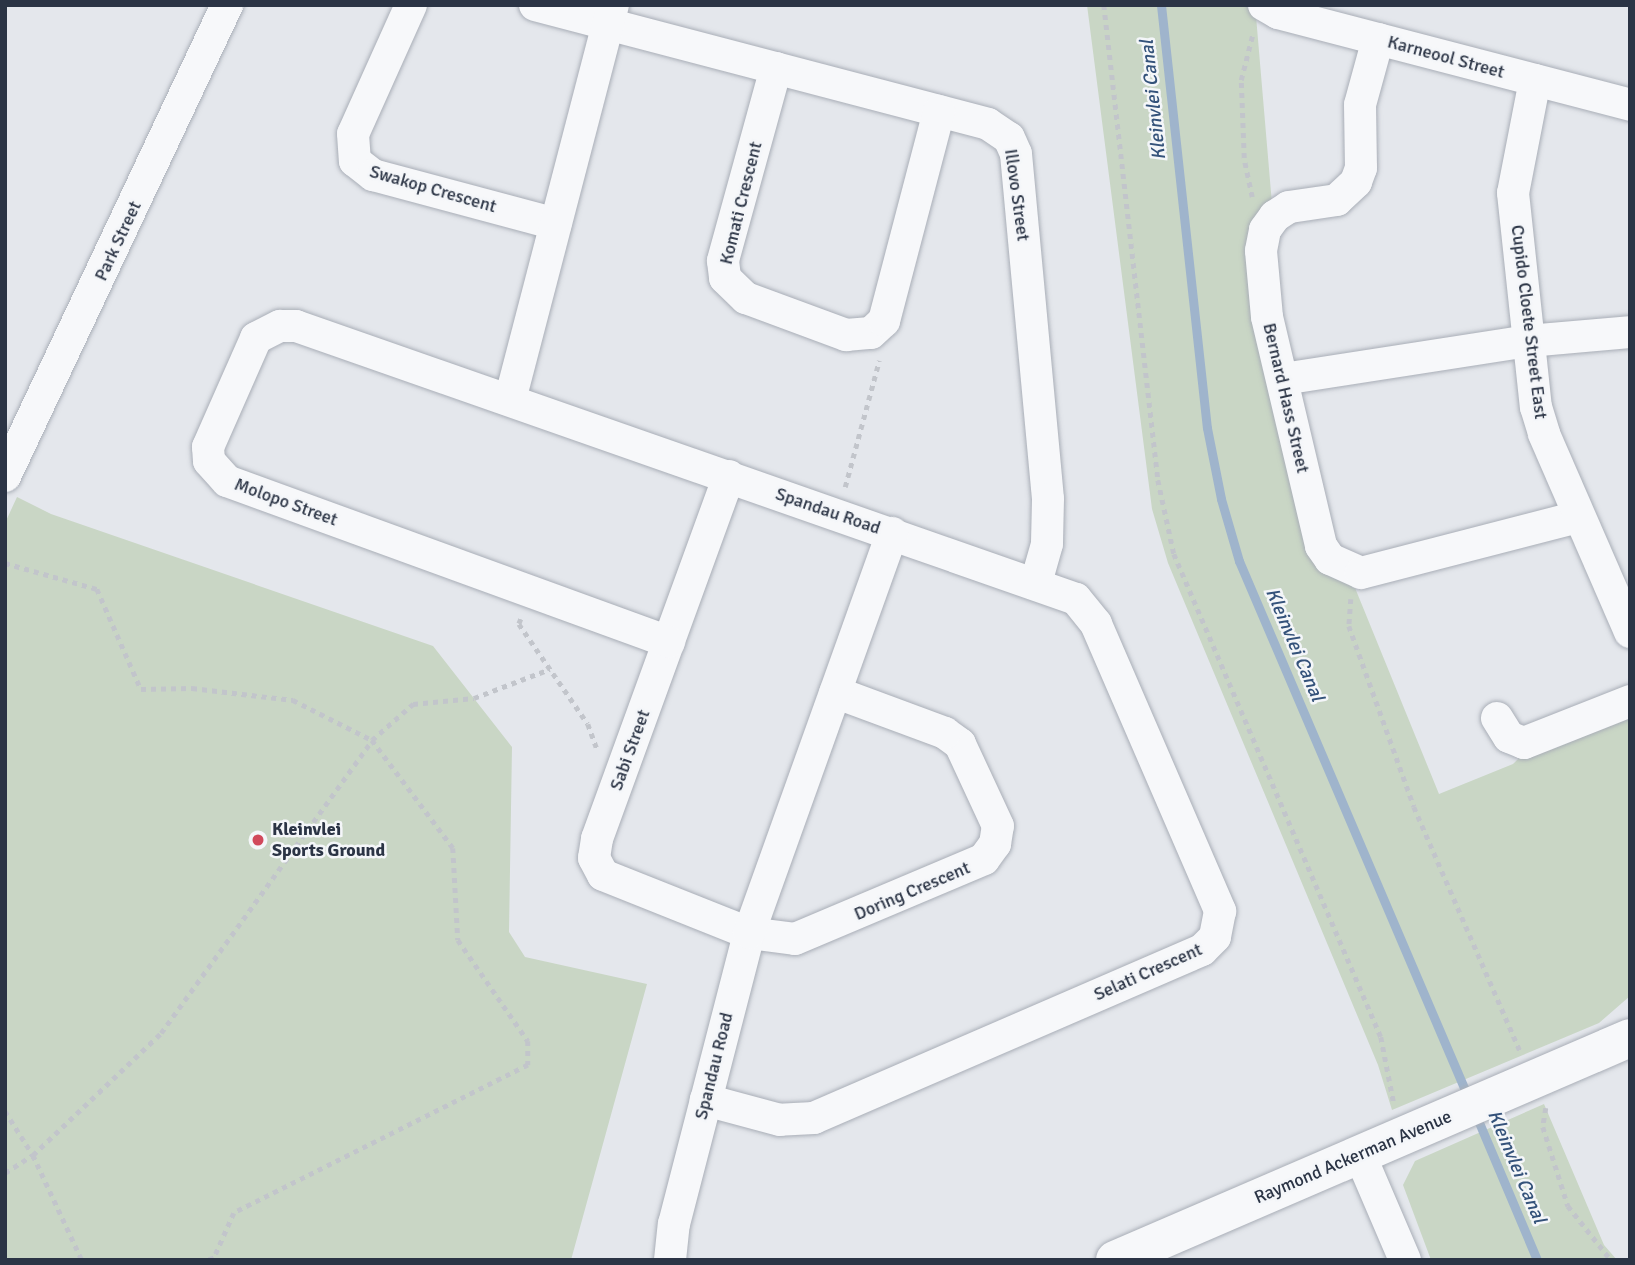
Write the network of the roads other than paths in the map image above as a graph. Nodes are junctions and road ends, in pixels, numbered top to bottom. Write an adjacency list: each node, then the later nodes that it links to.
1 (226, 5): 16 (street, Park Street)
2 (411, 5): 11 (street, Swakop Crescent)
3 (535, 5): 5 (street)
4 (1271, 9): 6 (street, Karneool Street)
5 (611, 15): 7 (street, Illovo Street); 11 (street)
6 (1378, 39): 8 (street, Karneool Street); 14 (street, Bernard Hass Street)
7 (776, 68): 10 (street, Illovo Street); 10 (street, Komati Crescent)
8 (1535, 80): 9 (street, Karneool Street); 13 (street, Cupido Cloete Street East)
9 (1630, 105)
10 (939, 111): 20 (street, Illovo Street)
11 (556, 223): 15 (street)
12 (1630, 332): 13 (street)
13 (1528, 341): 14 (street); 18 (street, Cupido Cloete Street East)
14 (1283, 379): 18 (street, Bernard Hass Street)
15 (510, 400): 17 (street, Spandau Road); 22 (street, Molopo Street)
16 (5, 476)
17 (729, 476): 19 (street, Spandau Road); 22 (street, Sabi Street)
18 (1578, 517): 21 (street, Cupido Cloete Street East)
19 (892, 533): 20 (street, Selati Crescent); 23 (street, Spandau Road)
20 (1036, 583): 28 (street, Selati Crescent)
21 (1630, 632)
22 (669, 642): 26 (street, Sabi Street)
23 (835, 692): 26 (street, Spandau Road); 26 (street, Doring Crescent)
24 (1630, 701): 25 (street)
25 (1497, 718)
26 (749, 933): 28 (street, Spandau Road)
27 (1630, 1038): 29 (street, Raymond Ackerman Avenue)
28 (706, 1100): 30 (street, Spandau Road)
29 (1360, 1155): 31 (street, Raymond Ackerman Avenue); 32 (street)
30 (670, 1260)
31 (1115, 1260)
32 (1405, 1260)

